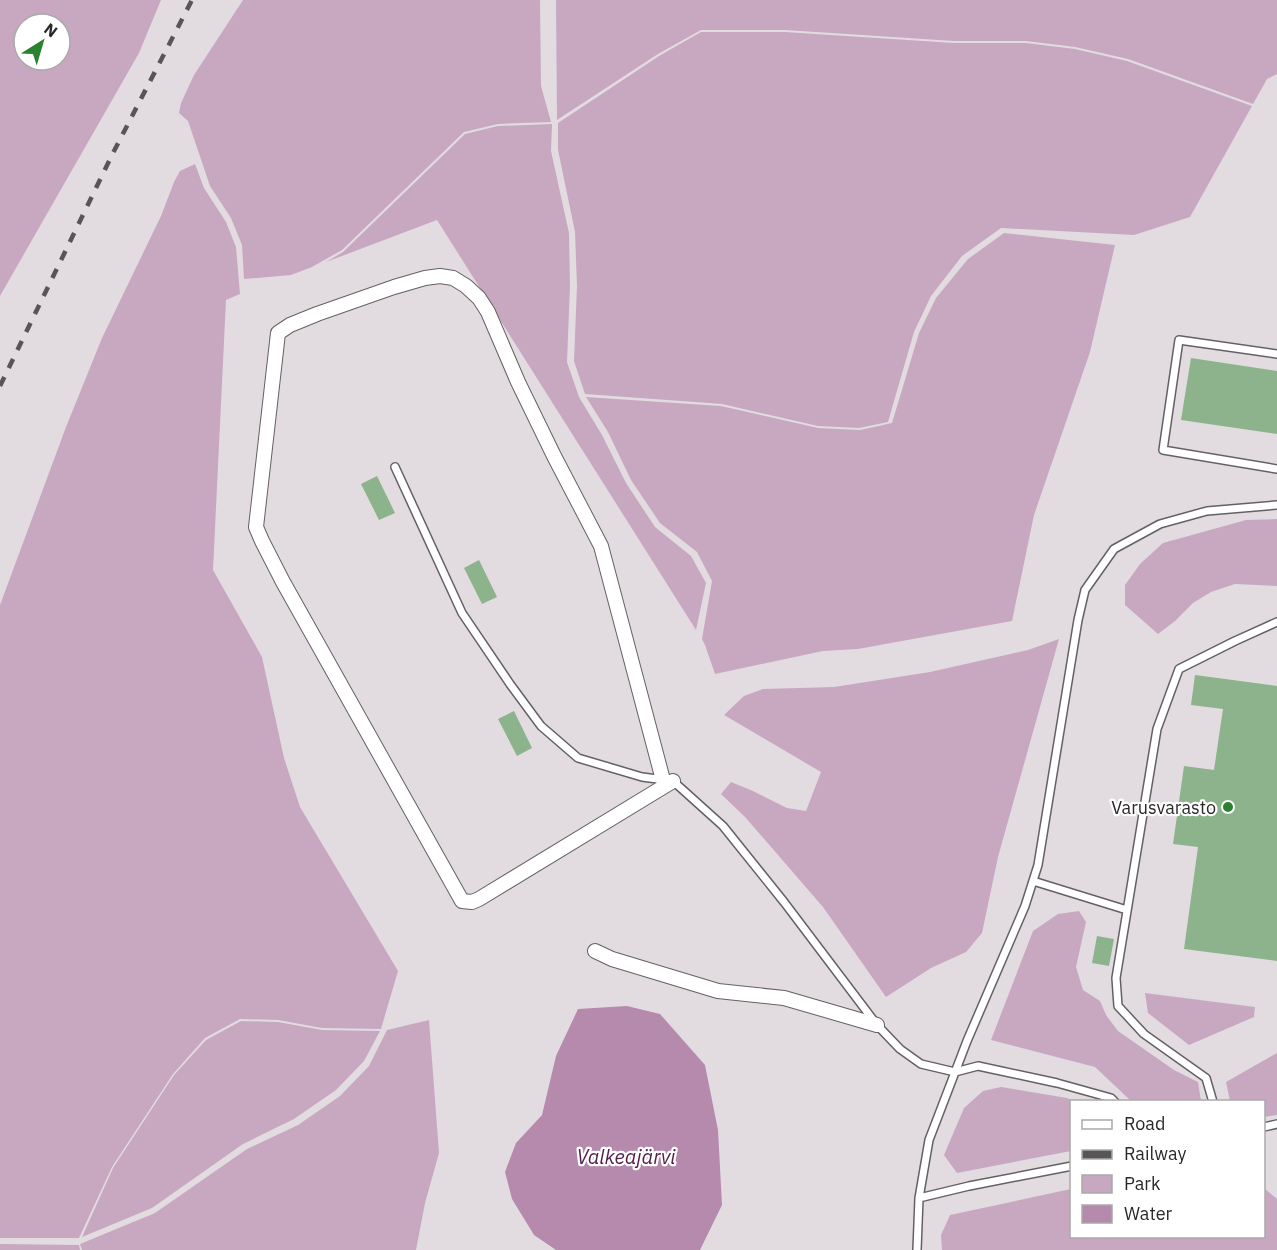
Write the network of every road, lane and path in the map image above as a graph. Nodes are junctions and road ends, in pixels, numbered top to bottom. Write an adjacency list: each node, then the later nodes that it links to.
1 (1277, 354): 3 (lane)
2 (395, 467): 6 (lane)
3 (1277, 469)
4 (1277, 505): 7 (lane)
5 (1277, 622): 8 (lane)
6 (668, 780): 6 (street); 10 (lane)
7 (1033, 881): 8 (lane); 11 (lane)
8 (1127, 910): 13 (lane)
9 (595, 951): 10 (street)
10 (877, 1025): 11 (lane)
11 (955, 1072): 12 (lane); 15 (lane)
12 (1114, 1100)
13 (1213, 1100)
14 (1070, 1166): 15 (lane)
15 (919, 1198): 16 (lane)
16 (917, 1250)

